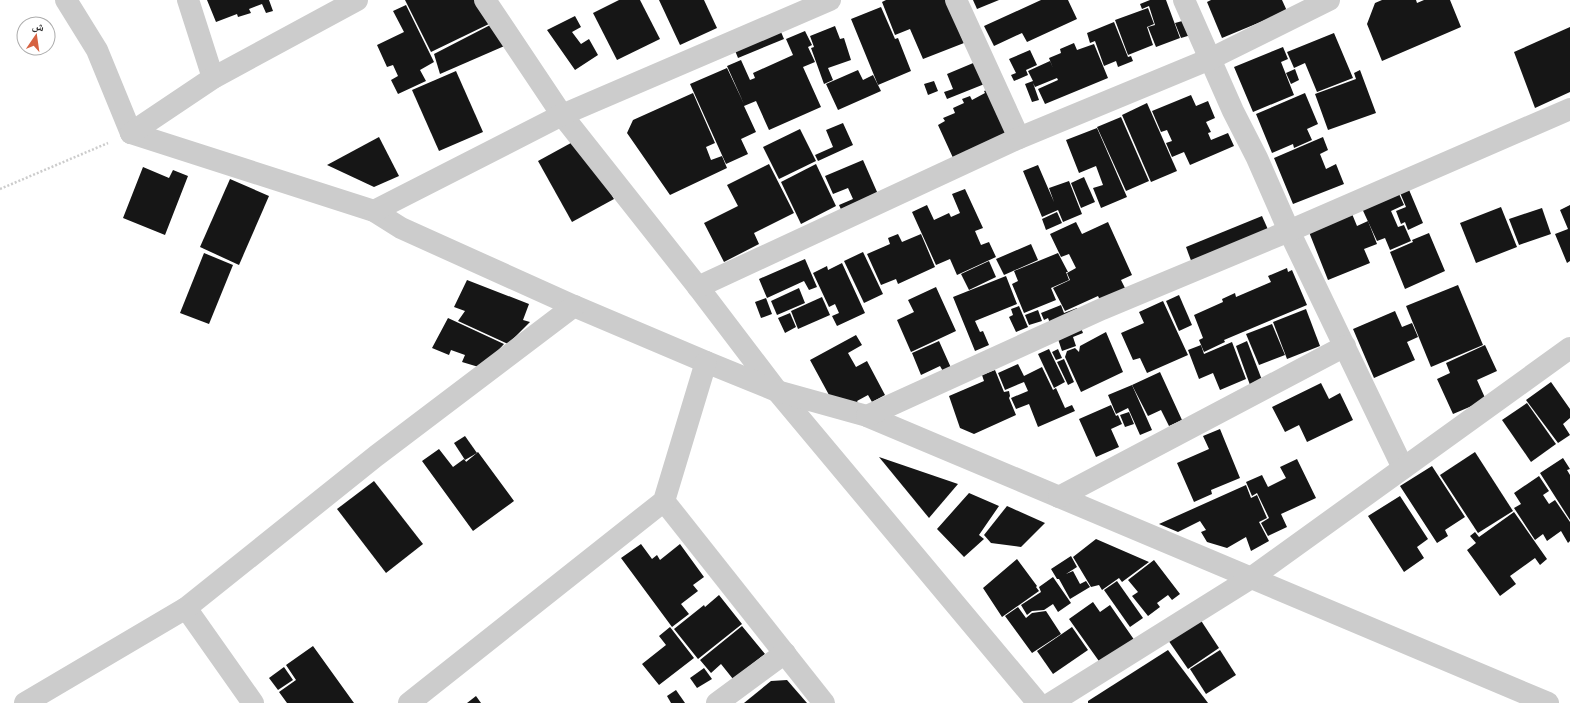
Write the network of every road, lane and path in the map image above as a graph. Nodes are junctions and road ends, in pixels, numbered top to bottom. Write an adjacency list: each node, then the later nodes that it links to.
1 (66, 0): 13 (street)
2 (188, 0): 10 (street)
3 (357, 0): 10 (street)
4 (484, 0): 12 (street)
5 (830, 0): 12 (street)
6 (956, 0): 14 (street)
7 (1184, 0): 9 (street)
8 (1330, 0): 9 (street)
9 (1210, 59): 14 (street); 17 (street)
10 (213, 78): 13 (street)
11 (1570, 109): 17 (street)
12 (562, 115): 16 (street); 18 (street)
13 (131, 133): 15 (path); 16 (street)
14 (1019, 138): 18 (street)
15 (0, 189)
16 (374, 211): 19 (street)
17 (1289, 231): 20 (street); 24 (street)
18 (698, 287): 23 (street)
19 (574, 306): 22 (street); 29 (street)
20 (1345, 346): 25 (street); 26 (street)
21 (1570, 348): 25 (street)
22 (706, 362): 23 (street); 27 (street)
23 (777, 391): 24 (street); 36 (street)
24 (867, 416): 26 (street)
25 (1404, 468): 28 (street)
26 (1059, 497): 28 (street)
27 (664, 501): 30 (street); 33 (street)
28 (1251, 578): 37 (street); 38 (street)
29 (186, 608): 31 (street); 32 (street)
30 (785, 653): 34 (street); 35 (street)
31 (25, 703)
32 (253, 703)
33 (409, 703)
34 (717, 703)
35 (824, 703)
36 (1038, 703)
37 (1051, 703)
38 (1548, 703)

